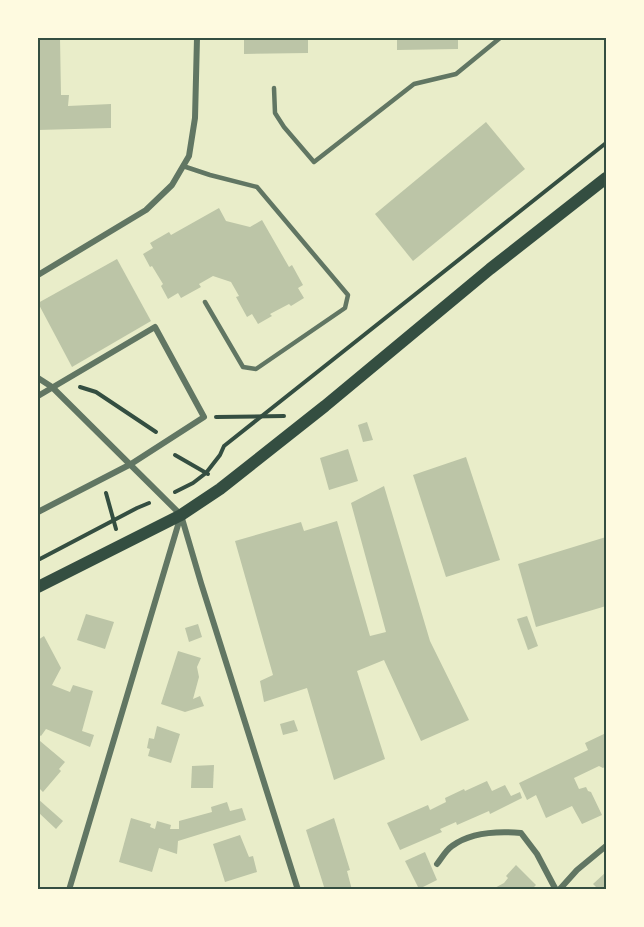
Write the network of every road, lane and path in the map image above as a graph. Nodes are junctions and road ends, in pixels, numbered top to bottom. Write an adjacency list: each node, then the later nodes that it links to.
1 (197, 38): 5 (street)
2 (500, 38): 3 (lane)
3 (274, 88)
4 (606, 143): 13 (path)
5 (183, 166): 7 (street); 8 (lane)
6 (606, 178): 15 (main road)
7 (38, 275)
8 (205, 302)
9 (38, 378): 11 (street)
10 (78, 386): 16 (path)
11 (52, 387): 12 (street); 14 (street); 18 (street)
12 (38, 396)
13 (261, 416): 14 (path); 15 (path); 19 (path)
14 (204, 417): 18 (street)
15 (312, 417): 24 (main road)
16 (156, 432)
17 (175, 455): 19 (path)
18 (130, 464): 21 (street); 22 (street)
19 (206, 473): 20 (path); 22 (path)
20 (214, 478)
21 (102, 479): 23 (street); 25 (path)
22 (164, 497): 24 (street); 25 (path)
23 (38, 512)
24 (181, 514): 28 (main road); 31 (street); 33 (street)
25 (114, 520): 26 (path); 27 (path)
26 (116, 530)
27 (38, 560)
28 (38, 587)
29 (606, 846): 34 (street)
30 (437, 864): 34 (street)
31 (70, 886): 32 (street)
32 (62, 890)
33 (298, 890)
34 (557, 890)

